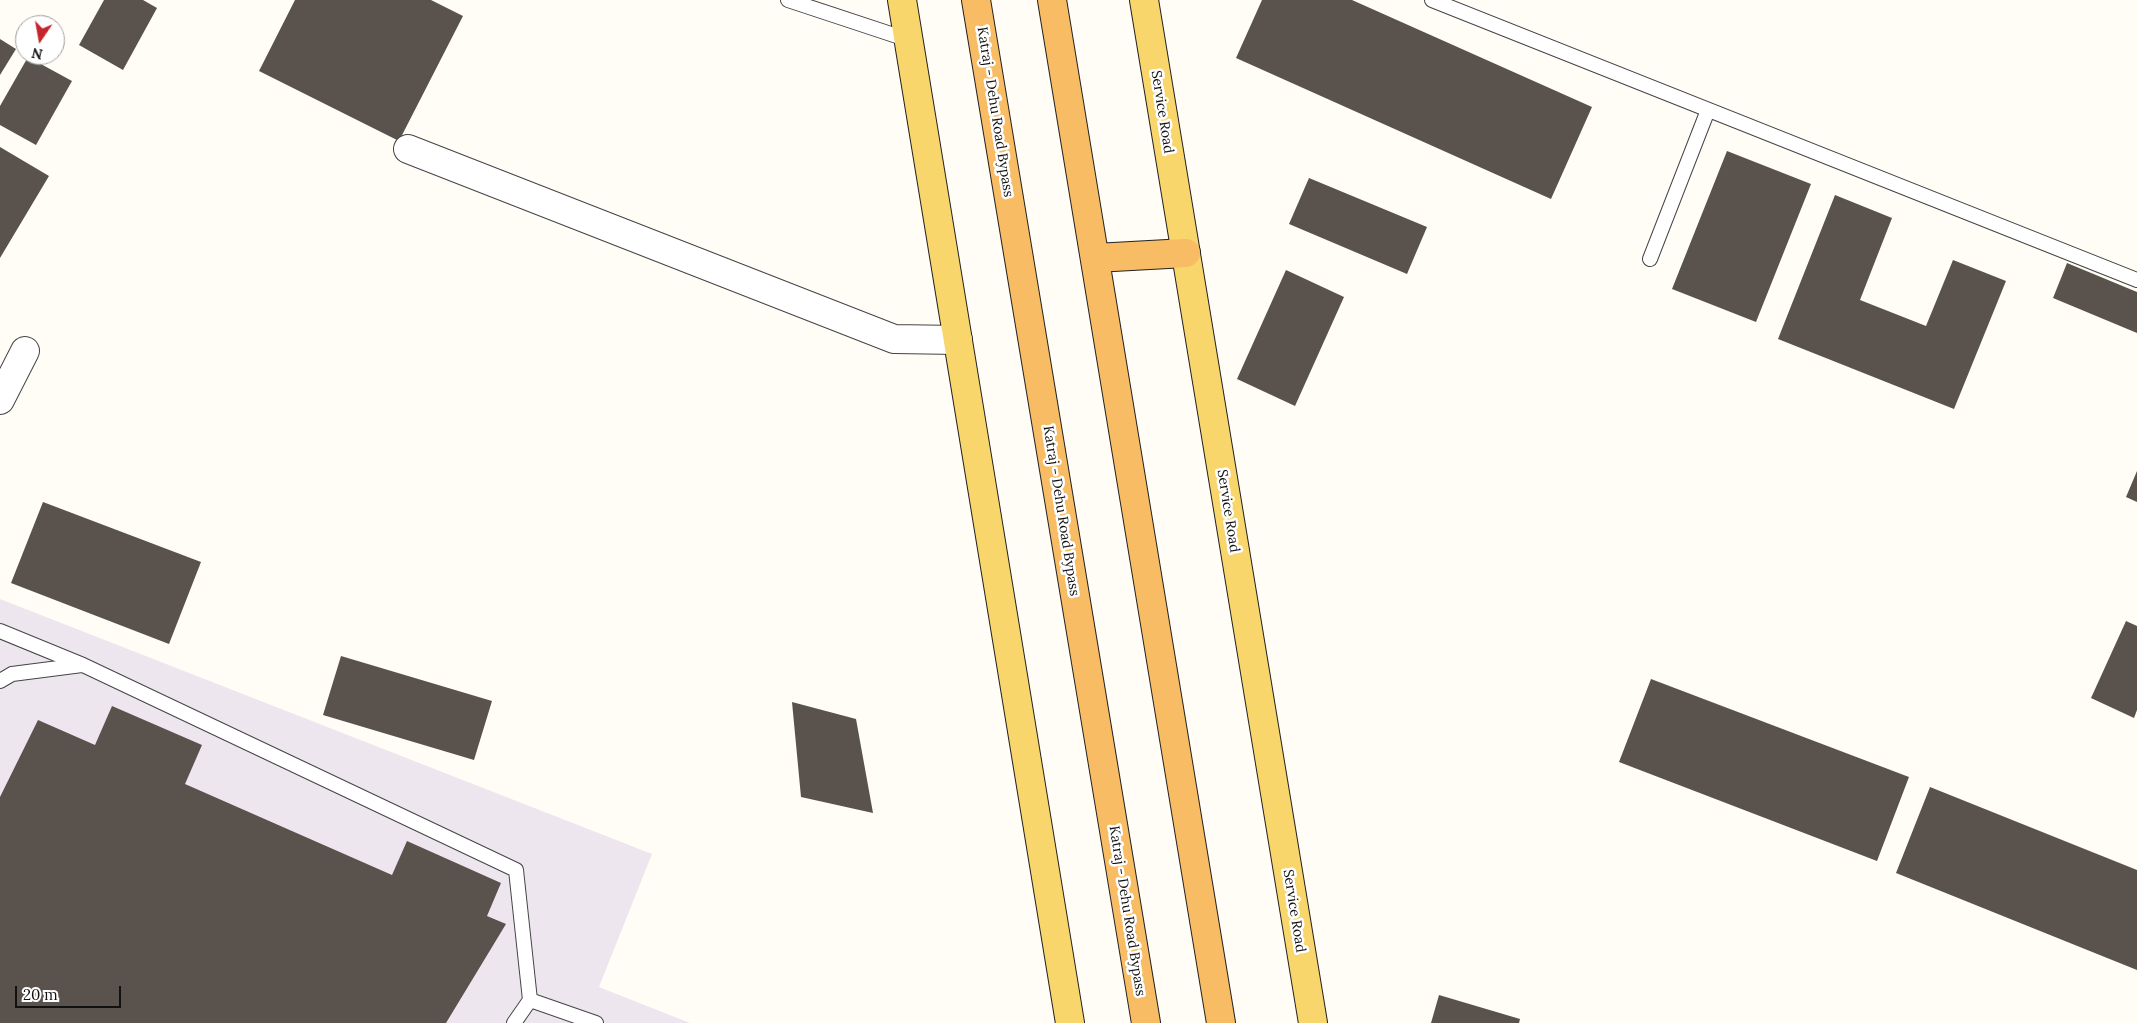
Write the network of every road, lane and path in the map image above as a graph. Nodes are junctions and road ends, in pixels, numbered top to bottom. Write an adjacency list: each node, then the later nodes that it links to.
1 (788, 0): 7 (lane)
2 (902, 0): 7 (main road)
3 (976, 0): 24 (highway, Katraj - Dehu Road Bypass)
4 (1052, 0): 11 (highway)
5 (1144, 0): 10 (main road, Service Road)
6 (1432, 0): 8 (lane)
7 (909, 40): 14 (main road)
8 (1708, 110): 12 (lane); 13 (lane)
9 (408, 149): 14 (street)
10 (1186, 253): 11 (highway); 26 (main road, Service Road)
11 (1095, 258): 25 (highway)
12 (1650, 259)
13 (2137, 280)
14 (958, 340): 23 (main road)
15 (25, 351): 16 (street)
16 (0, 400)
17 (0, 631): 18 (lane)
18 (83, 665): 19 (lane); 20 (lane)
19 (0, 681)
20 (530, 1000): 21 (lane); 22 (lane)
21 (514, 1023)
22 (596, 1023)
23 (1070, 1023)
24 (1146, 1023)
25 (1221, 1023)
26 (1313, 1023)

